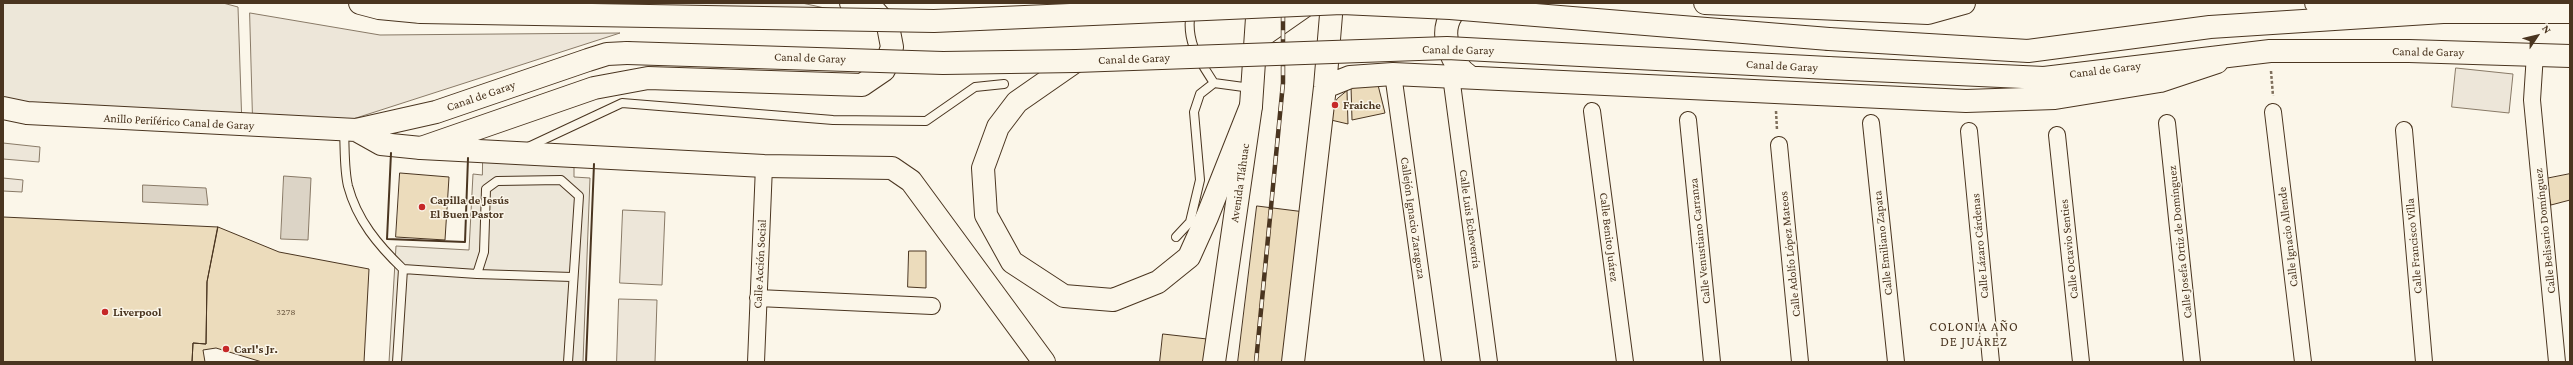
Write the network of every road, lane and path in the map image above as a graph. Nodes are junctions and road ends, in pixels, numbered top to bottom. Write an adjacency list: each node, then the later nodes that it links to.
1 (360, 3): 12 (main road, bridge)
2 (851, 3): 38 (main road)
3 (1192, 3): 22 (lane)
4 (1258, 3): 14 (main road, Avenida Tláhuac)
5 (1309, 3): 14 (main road)
6 (1332, 3): 24 (main road)
7 (1464, 3): 21 (main road)
8 (1705, 3): 9 (main road)
9 (1964, 3)
10 (2316, 3): 11 (main road)
11 (2351, 4): 12 (main road)
12 (2441, 8): 13 (main road)
13 (2570, 12)
14 (1256, 40): 26 (main road, Avenida Tláhuac)
15 (2270, 51): 16 (main road, Canal de Garay); 17 (main road, Canal de Garay); 29 (path)
16 (2245, 53): 19 (main road, Canal de Garay, bridge); 25 (main road)
17 (2535, 54): 18 (main road, Canal de Garay); 64 (street, Calle Belisario Domínguez)
18 (2570, 56)
19 (1076, 61): 26 (main road); 34 (main road, Canal de Garay, bridge)
20 (1393, 74): 21 (main road); 24 (main road); 53 (street, Callejón Ignacio Zaragoza)
21 (1460, 77): 25 (main road); 54 (street, Calle Luis Echeverría)
22 (1214, 83): 26 (lane); 41 (lane)
23 (1004, 84): 39 (lane)
24 (1325, 86): 52 (main road)
25 (1774, 93): 37 (path)
26 (1251, 97): 51 (main road, Avenida Tláhuac)
27 (3, 108): 34 (main road, Anillo Periférico Canal de Garay)
28 (1592, 111): 55 (street, Calle Benito Juárez)
29 (2274, 112): 62 (street, Calle Ignacio Allende)
30 (1688, 120): 56 (street, Calle Venustiano Carranza)
31 (1871, 123): 58 (street, Calle Emiliano Zapata)
32 (2167, 123): 61 (street, Calle Josefa Ortiz de Domínguez)
33 (2404, 130): 63 (street, Calle Francisco Villa)
34 (350, 131): 38 (main road); 42 (lane)
35 (1969, 131): 59 (street, Calle Lázaro Cárdenas)
36 (2057, 135): 60 (street, Calle Octavio Senties)
37 (1779, 145): 57 (street, Calle Adolfo López Mateos)
38 (421, 148): 39 (main road)
39 (516, 153): 40 (main road)
40 (764, 166): 45 (street, Calle Acción Social); 50 (main road)
41 (1176, 237)
42 (403, 269): 43 (lane); 47 (lane)
43 (477, 274): 44 (lane); 44 (lane)
44 (572, 277): 48 (lane)
45 (758, 298): 46 (street); 49 (street, Calle Acción Social)
46 (932, 306)
47 (397, 362)
48 (568, 362)
49 (756, 362)
50 (1044, 362)
51 (1214, 362)
52 (1292, 362)
53 (1433, 362)
54 (1489, 362)
55 (1625, 362)
56 (1712, 362)
57 (1800, 362)
58 (1896, 362)
59 (1991, 362)
60 (2081, 362)
61 (2192, 362)
62 (2303, 362)
63 (2424, 362)
64 (2557, 362)

